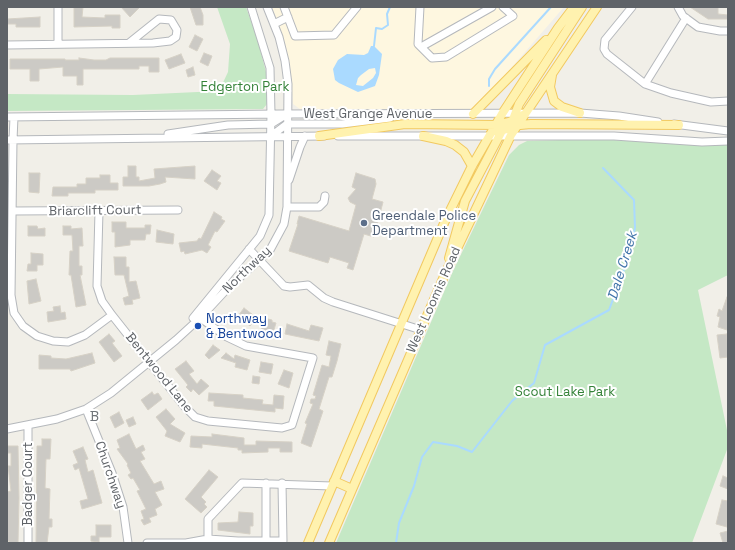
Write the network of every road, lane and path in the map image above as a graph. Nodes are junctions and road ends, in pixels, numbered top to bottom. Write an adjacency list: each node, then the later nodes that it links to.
1 (58, 7): 20 (street)
2 (251, 7): 27 (street, Northway)
3 (267, 7): 16 (street, Northway)
4 (284, 7): 14 (street)
5 (357, 7): 14 (street)
6 (420, 7): 22 (street)
7 (492, 7): 22 (street)
8 (503, 7): 22 (street)
9 (574, 7): 17 (main road, West Loomis Road)
10 (582, 7): 37 (main road)
11 (597, 7): 23 (main road, West Loomis Road)
12 (632, 7): 24 (street)
13 (678, 7): 15 (street)
14 (288, 17): 16 (street)
15 (686, 18): 18 (street); 24 (street)
16 (274, 24): 28 (street, Northway)
17 (558, 28): 30 (main road); 31 (main road, West Loomis Road)
18 (728, 30)
19 (129, 43): 19 (street); 20 (street)
20 (58, 44): 21 (street)
21 (7, 45)
22 (421, 47)
23 (553, 70): 26 (main road); 32 (main road, West Loomis Road)
24 (645, 84): 25 (street)
25 (728, 101)
26 (580, 113): 32 (street, West Grange Avenue); 36 (street, West Grange Avenue)
27 (271, 114): 28 (street, West Grange Avenue); 33 (street, West Grange Avenue); 34 (street, Northway)
28 (287, 114): 29 (street, West Grange Avenue); 34 (street); 35 (street, Northway)
29 (415, 114): 30 (street, West Grange Avenue); 35 (street)
30 (474, 114): 31 (street, West Grange Avenue)
31 (502, 114): 37 (main road, West Loomis Road); 37 (street, West Grange Avenue)
32 (524, 114): 37 (main road, West Loomis Road); 37 (street, West Grange Avenue)
33 (11, 117): 46 (street)
34 (271, 124): 40 (street, Northway); 45 (street)
35 (287, 124): 40 (street); 41 (street, Northway)
36 (679, 125): 37 (main road); 38 (street, West Grange Avenue)
37 (508, 126): 39 (main road, West Loomis Road); 43 (main road); 47 (street, West Grange Avenue); 57 (main road, West Loomis Road); 57 (main road)
38 (728, 131)
39 (491, 135): 44 (street, West Grange Avenue); 48 (main road, West Loomis Road)
40 (271, 136): 41 (street, West Grange Avenue); 45 (street, West Grange Avenue); 55 (street, Northway)
41 (286, 136): 42 (street, West Grange Avenue); 49 (street, Northway)
42 (305, 136): 43 (street, West Grange Avenue); 49 (street)
43 (319, 136): 44 (street, West Grange Avenue)
44 (423, 136): 48 (main road)
45 (142, 138): 46 (street, West Grange Avenue)
46 (10, 140): 53 (street)
47 (728, 140)
48 (472, 166): 60 (main road, West Loomis Road)
49 (287, 190): 51 (street, Northway)
50 (325, 196): 51 (street)
51 (287, 207): 56 (street, Northway)
52 (178, 210): 54 (street, Briarclift Court)
53 (13, 211): 54 (street, Briarclift Court); 58 (street)
54 (99, 211): 58 (street, Bentwood Lane)
55 (249, 249): 56 (street); 59 (street, Northway)
56 (259, 261): 59 (street, Northway); 60 (street)
57 (445, 274): 61 (main road, West Loomis Road)
58 (112, 315): 62 (street, Bentwood Lane)
59 (198, 317): 62 (street, Northway); 62 (street, Bentwood Lane)
60 (400, 324): 61 (street); 68 (main road, West Loomis Road)
61 (421, 330): 69 (main road, West Loomis Road)
62 (151, 362): 63 (street, Northway)
63 (86, 409): 64 (street, Northway); 73 (street, Churchway)
64 (28, 426): 65 (street, Northway); 72 (street, Badger Court)
65 (7, 429)
66 (266, 483): 67 (street); 70 (street); 71 (street)
67 (282, 483): 68 (street); 71 (street)
68 (333, 483): 69 (main road); 75 (main road, West Loomis Road)
69 (352, 489): 76 (main road, West Loomis Road)
70 (208, 539): 71 (street); 74 (street)
71 (266, 541)
72 (28, 543)
73 (128, 543)
74 (148, 543)
75 (308, 543)
76 (329, 543)

